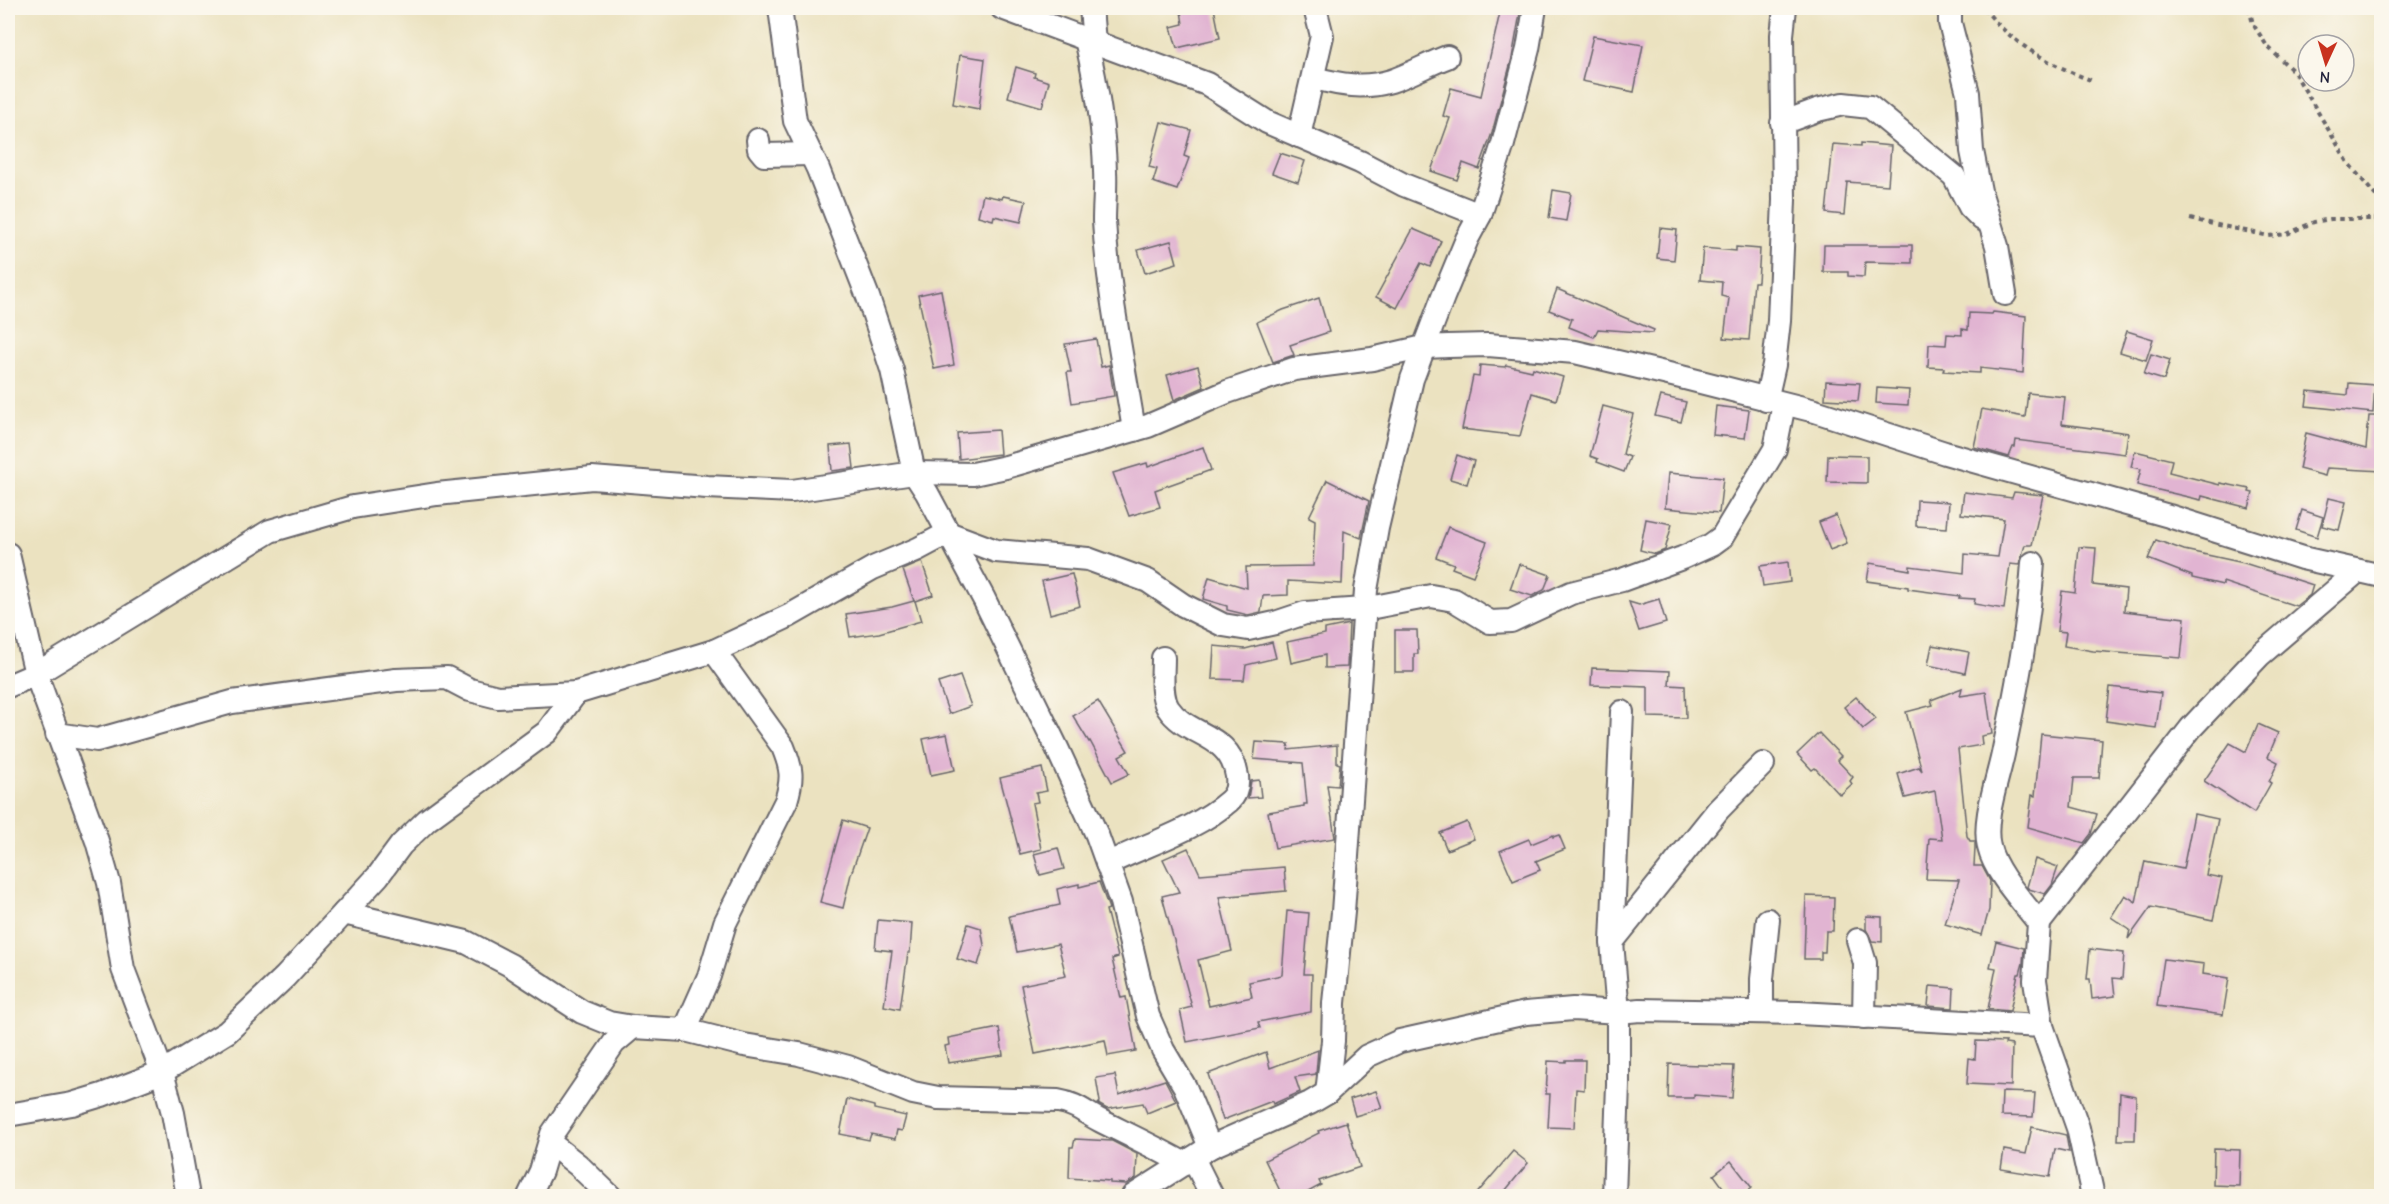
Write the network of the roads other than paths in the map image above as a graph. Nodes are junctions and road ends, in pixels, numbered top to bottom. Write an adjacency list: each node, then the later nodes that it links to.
1 (780, 8): 14 (street)
2 (1002, 8): 8 (street)
3 (1091, 8): 8 (street)
4 (1315, 8): 10 (street)
5 (1534, 8): 15 (street)
6 (1785, 8): 11 (street)
7 (1950, 8): 16 (street)
8 (1090, 41): 12 (street); 20 (street)
9 (1447, 57): 10 (street)
10 (1314, 78): 12 (street)
11 (1782, 123): 16 (street); 19 (street)
12 (1299, 136): 15 (street)
13 (758, 140): 14 (street)
14 (811, 154): 21 (street)
15 (1480, 214): 18 (street)
16 (1990, 222): 17 (street)
17 (2005, 294)
18 (1424, 347): 19 (street); 20 (street); 27 (street)
19 (1775, 402): 25 (street); 27 (street)
20 (1134, 430): 21 (street)
21 (914, 473): 22 (street); 30 (street)
22 (948, 533): 27 (street); 28 (street); 36 (street)
23 (8, 554): 30 (street)
24 (2033, 563): 39 (street)
25 (2358, 571): 26 (street); 39 (street)
26 (2382, 576)
27 (1364, 609): 49 (street)
28 (714, 651): 32 (street); 47 (street)
29 (1163, 658): 36 (street)
30 (36, 674): 31 (street); 34 (street)
31 (8, 686)
32 (576, 693): 34 (street); 37 (street)
33 (1622, 712): 41 (street)
34 (57, 734): 48 (street)
35 (1763, 764): 41 (street)
36 (1107, 864): 52 (street)
37 (344, 913): 46 (street); 48 (street)
38 (1768, 920): 43 (street)
39 (2039, 923): 45 (street)
40 (1858, 939): 44 (street)
41 (1612, 942): 42 (street)
42 (1618, 1012): 43 (street); 49 (street); 58 (street)
43 (1762, 1012): 44 (street)
44 (1864, 1017): 45 (street)
45 (2042, 1026): 59 (street)
46 (633, 1027): 47 (street); 51 (street)
47 (685, 1030): 52 (street)
48 (162, 1072): 50 (street); 53 (street)
49 (1327, 1093): 52 (street)
50 (8, 1115)
51 (550, 1143): 54 (street); 55 (street)
52 (1196, 1156): 56 (street); 57 (street)
53 (188, 1197)
54 (529, 1197)
55 (610, 1197)
56 (1132, 1197)
57 (1212, 1197)
58 (1614, 1197)
59 (2093, 1197)

